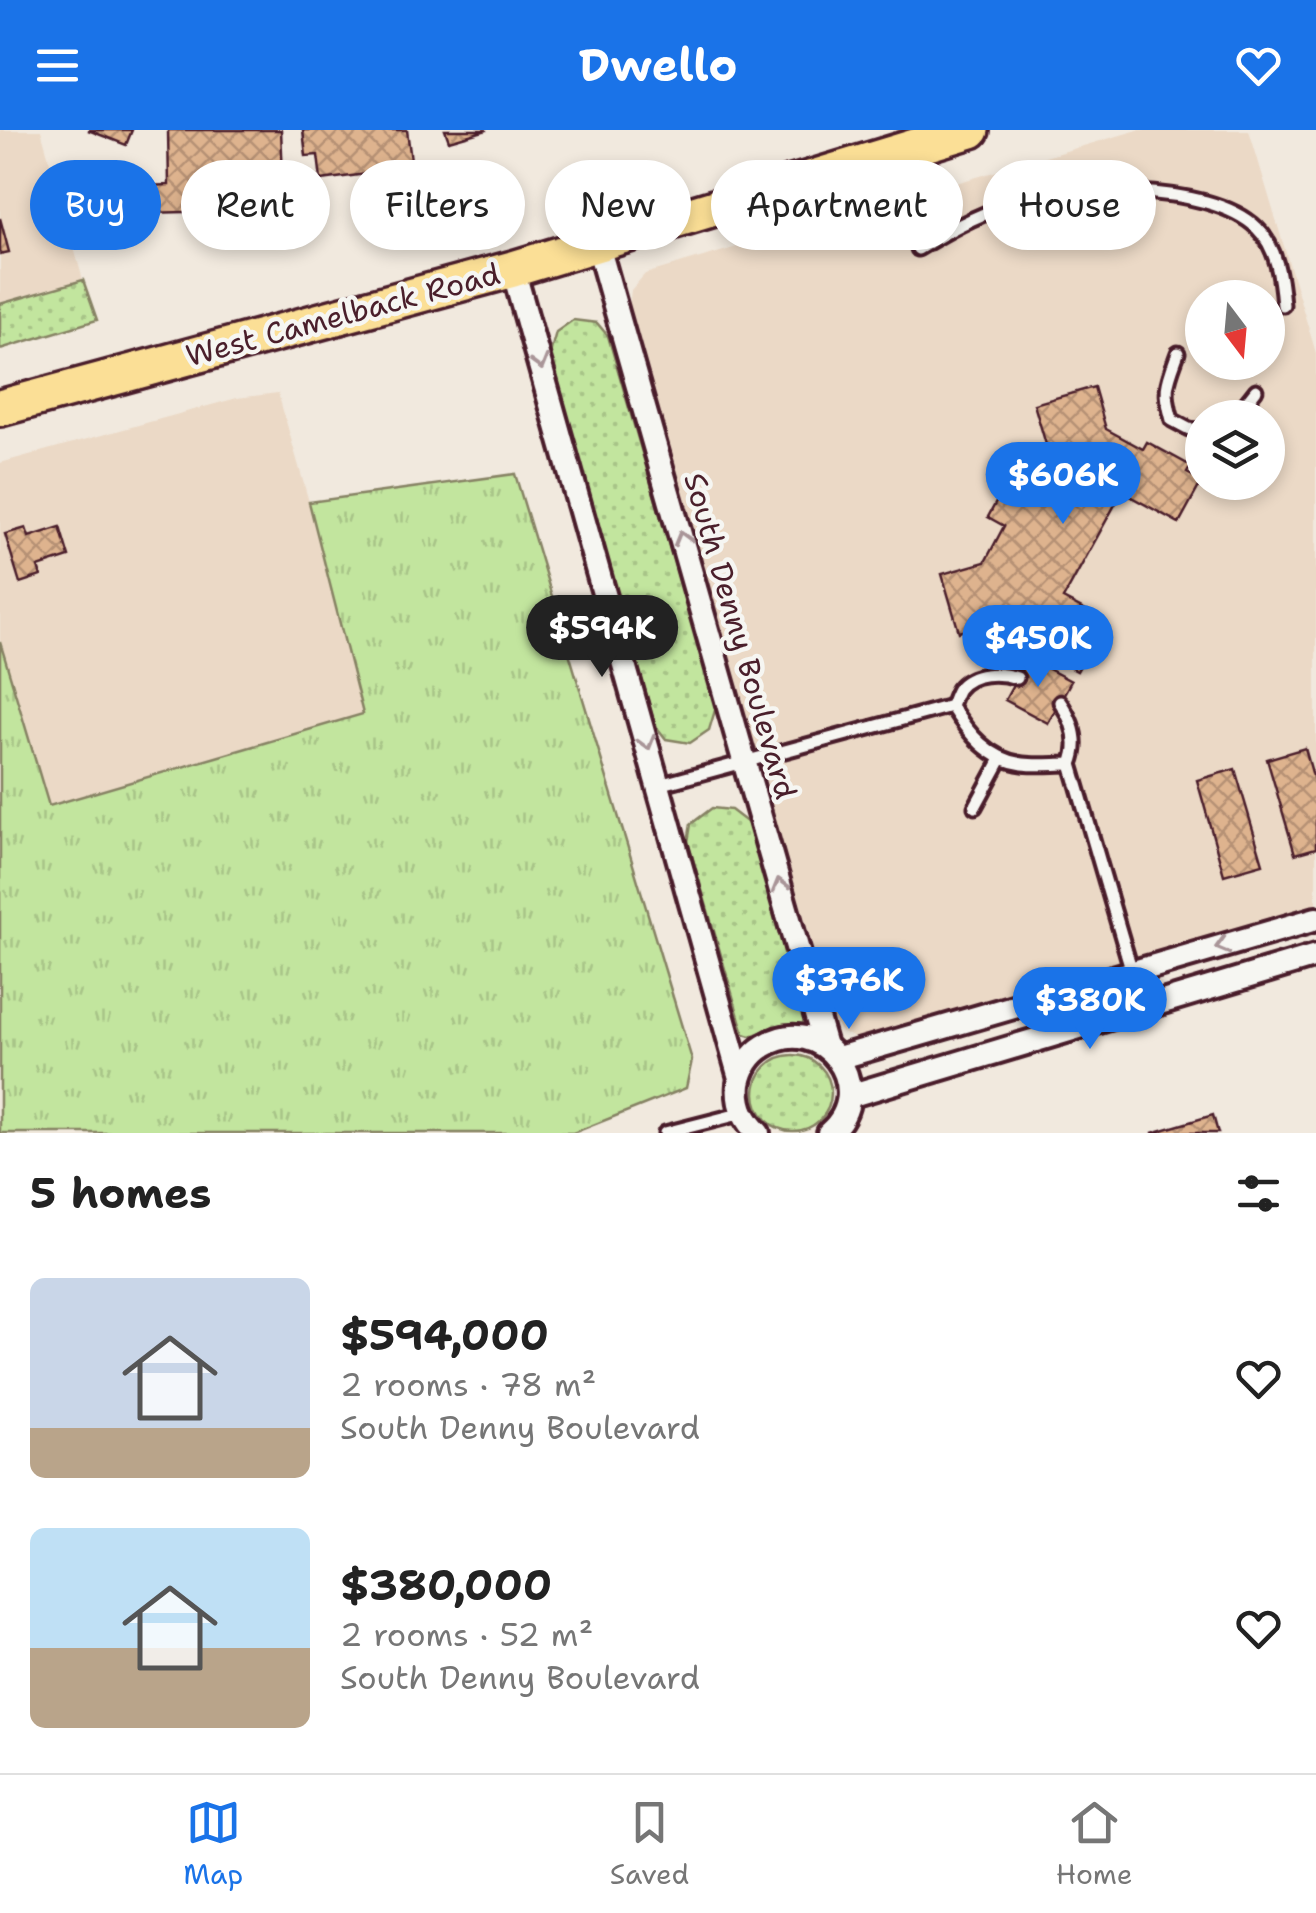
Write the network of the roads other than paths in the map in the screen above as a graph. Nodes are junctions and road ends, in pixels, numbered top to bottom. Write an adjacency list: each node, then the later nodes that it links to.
1 (971, 130): 2 (main road, West Camelback Road)
2 (691, 214)
3 (963, 222): 7 (lane)
4 (572, 250): 6 (main road, West Camelback Road)
5 (599, 250): 17 (street, South Denny Boulevard, one-way to 5)
6 (513, 269): 11 (main road, West Camelback Road); 19 (street, one-way to 19)
7 (1281, 280)
8 (1178, 353): 12 (lane)
9 (1256, 390): 10 (lane)
10 (1248, 400)
11 (0, 408)
12 (1185, 428)
13 (1016, 678): 15 (lane)
14 (1060, 702): 18 (lane)
15 (951, 706): 16 (lane); 17 (lane)
16 (1001, 759): 18 (lane); 20 (lane)
17 (745, 761): 19 (lane); 26 (street, South Denny Boulevard, one-way to 17)
18 (1070, 764): 23 (lane)
19 (659, 786): 28 (street)
20 (975, 807)
21 (1316, 920): 23 (street, one-way to 23)
22 (1316, 956): 24 (street)
23 (1132, 972): 24 (street); 25 (street)
24 (1144, 1008): 27 (street)
25 (951, 1025): 26 (street); 27 (street)
26 (831, 1052): 28 (street); 29 (street, South Denny Boulevard)
27 (964, 1062): 29 (street)
28 (740, 1078): 30 (street)
29 (849, 1096): 33 (street)
30 (742, 1113): 31 (lane); 32 (street)
31 (665, 1133)
32 (758, 1133)
33 (829, 1133)

